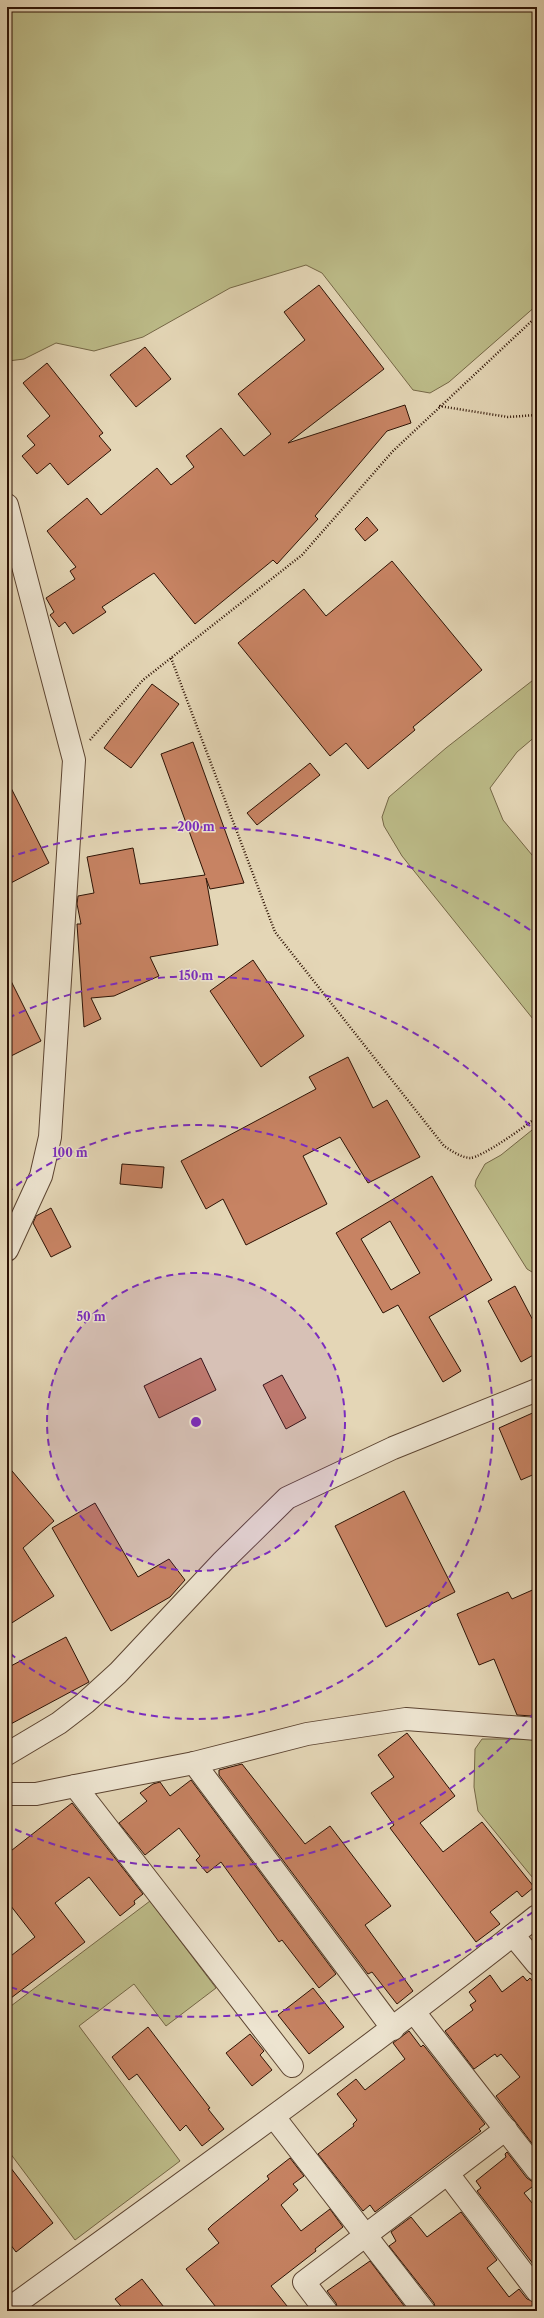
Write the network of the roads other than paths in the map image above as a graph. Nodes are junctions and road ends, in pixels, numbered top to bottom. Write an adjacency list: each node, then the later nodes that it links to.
1 (7, 505): 2 (street)
2 (7, 1250)
3 (537, 1390): 5 (street)
4 (537, 1729): 6 (street)
5 (7, 1754)
6 (194, 1763): 7 (street); 13 (street)
7 (75, 1786): 8 (street); 14 (street)
8 (7, 1794)
9 (537, 1916): 10 (street)
10 (513, 1935): 11 (street); 12 (street)
11 (537, 1964)
12 (414, 2012): 13 (street); 16 (street)
13 (393, 2029): 15 (street)
14 (292, 2066)
15 (274, 2117): 19 (street); 21 (street)
16 (506, 2129): 17 (street); 18 (street)
17 (537, 2170)
18 (448, 2174): 19 (street); 20 (street)
19 (366, 2234): 22 (street); 23 (street)
20 (537, 2291)
21 (7, 2310)
22 (326, 2311)
23 (424, 2311)

